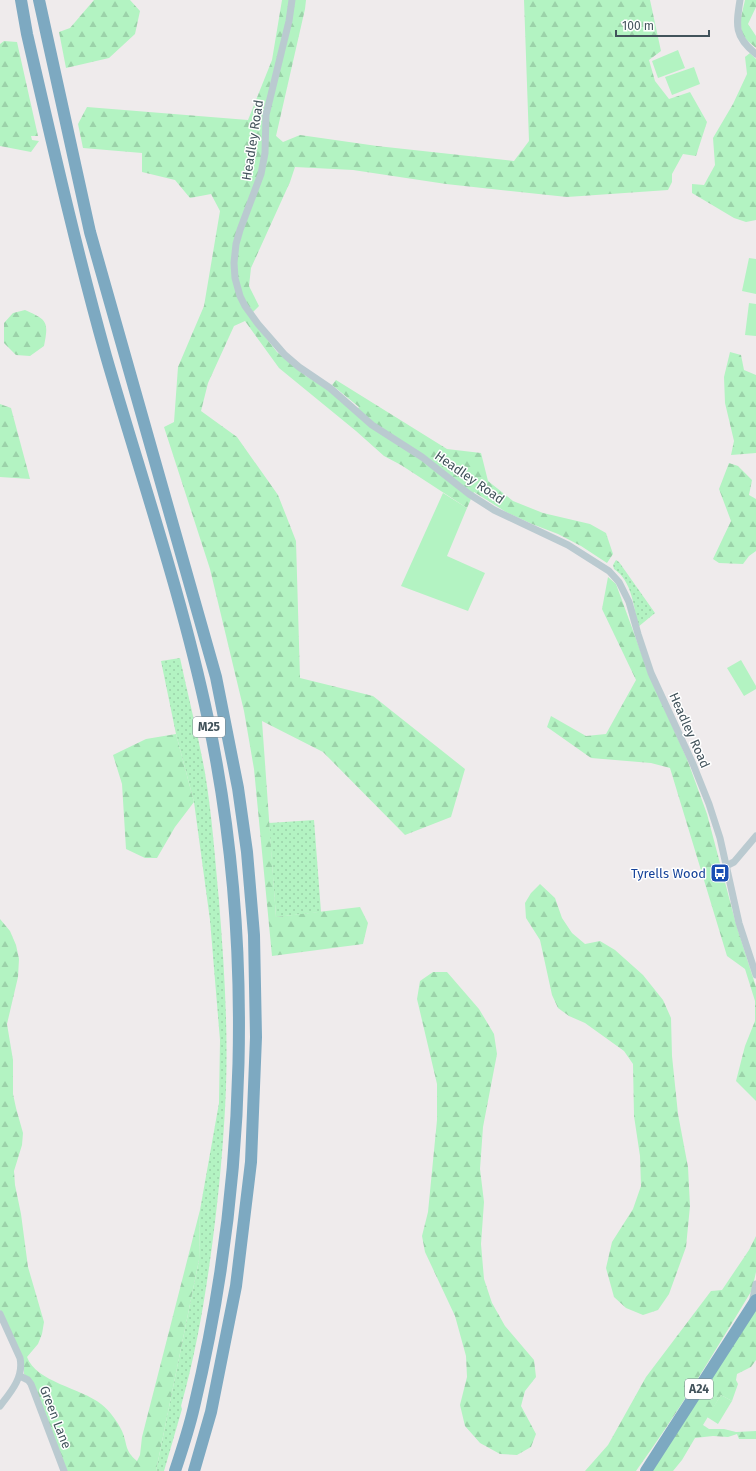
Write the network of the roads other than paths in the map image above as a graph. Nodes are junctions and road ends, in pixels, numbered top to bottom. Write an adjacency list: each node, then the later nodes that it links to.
1 (21, 0): 15 (highway, M25)
2 (39, 0): 16 (highway, M25)
3 (292, 0): 7 (street, Headley Road)
4 (740, 0): 5 (street)
5 (756, 54)
6 (756, 836): 7 (street)
7 (726, 866): 8 (street, Headley Road)
8 (756, 975)
9 (756, 1284): 10 (street)
10 (753, 1303): 17 (highway, A24)
11 (0, 1314): 12 (street)
12 (20, 1376): 13 (street); 14 (street, Green Lane)
13 (0, 1406)
14 (64, 1471)
15 (176, 1471)
16 (194, 1471)
17 (646, 1471)

